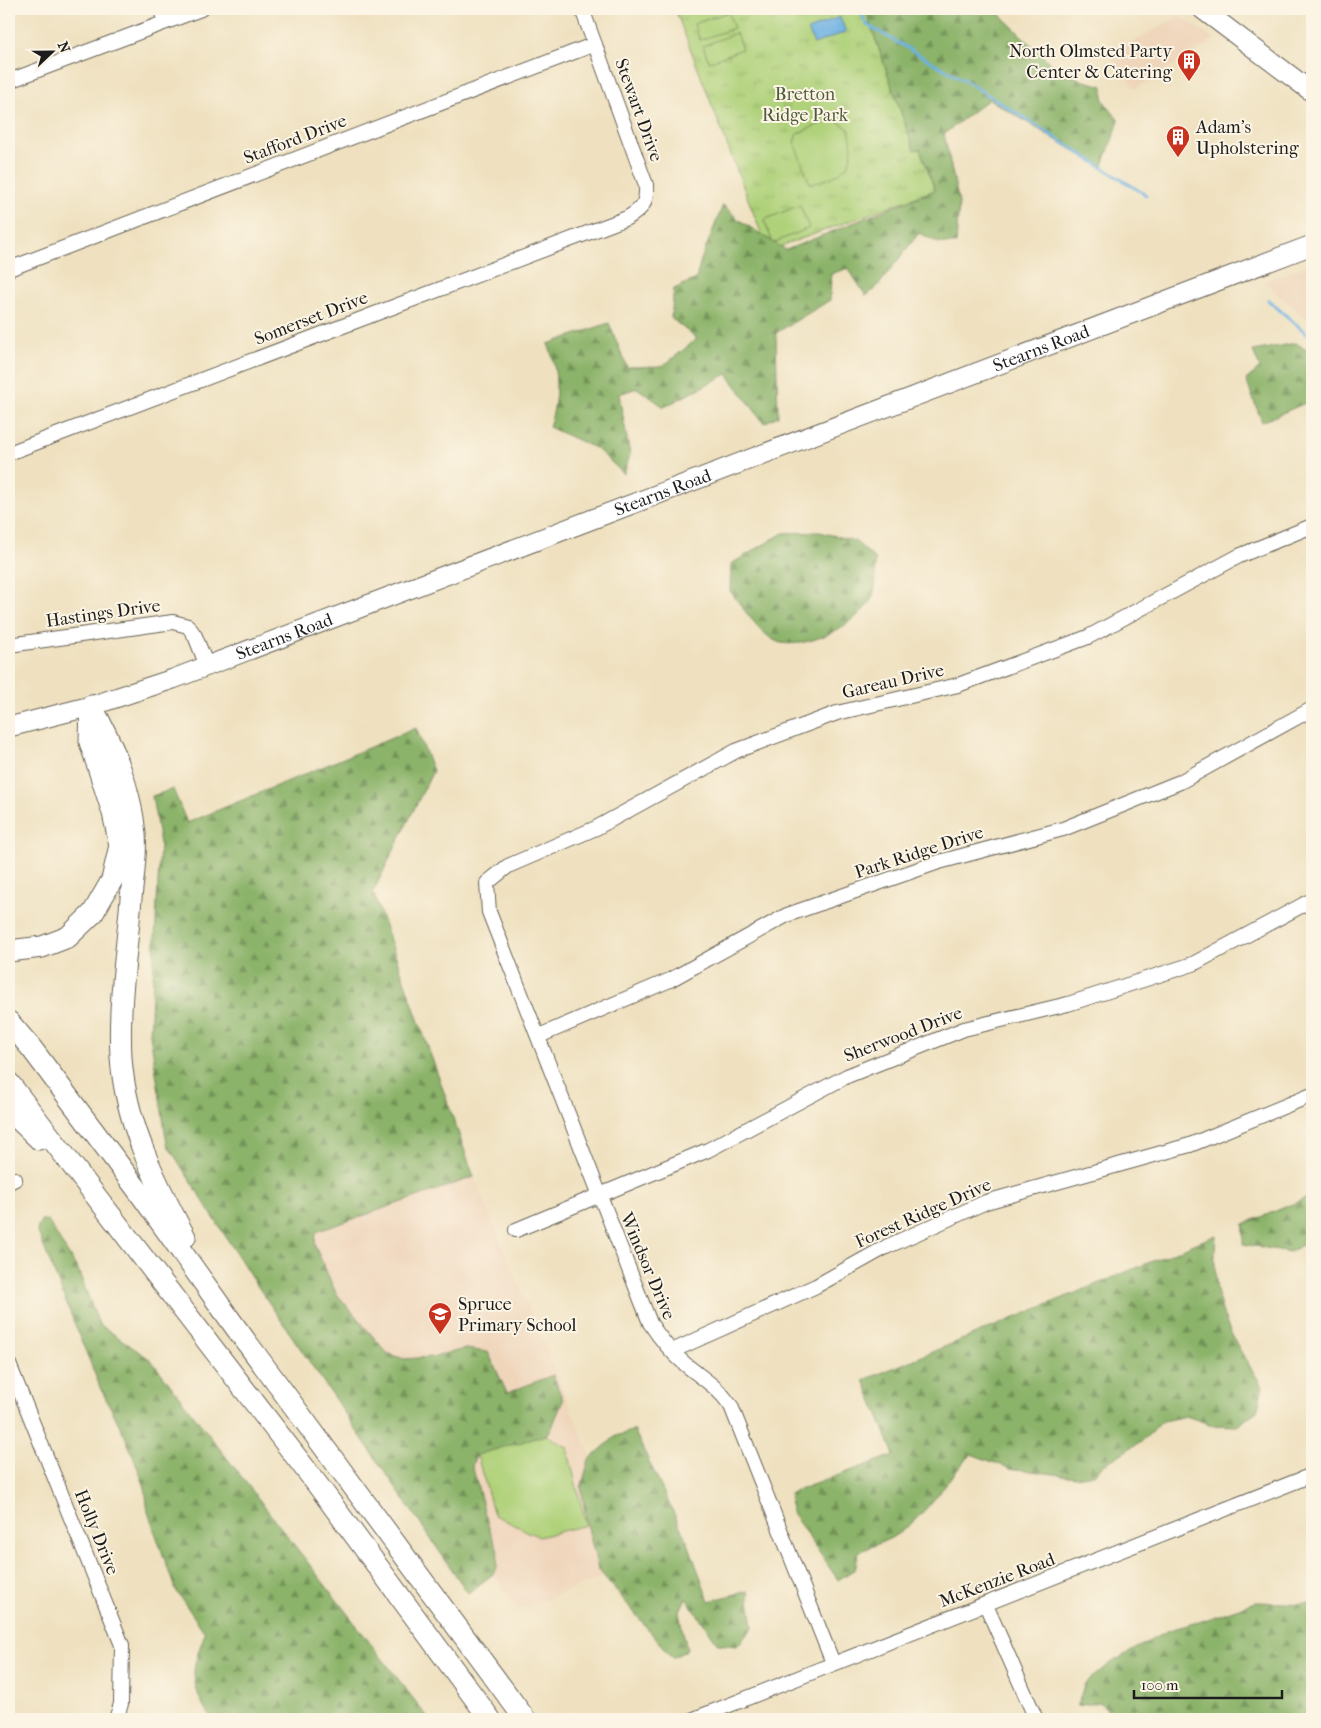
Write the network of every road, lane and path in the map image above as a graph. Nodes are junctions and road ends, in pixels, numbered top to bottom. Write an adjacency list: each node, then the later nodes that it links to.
1 (160, 9): 5 (street)
2 (201, 9): 5 (street)
3 (582, 9): 6 (street, Stewart Drive)
4 (1202, 9): 8 (main road)
5 (166, 22): 7 (street)
6 (595, 44): 9 (street, Stewart Drive); 11 (street, Stafford Drive)
7 (9, 81)
8 (1312, 92)
9 (627, 218): 12 (street, Somerset Drive)
10 (1312, 245): 15 (main road, Stearns Road)
11 (9, 269)
12 (9, 453)
13 (1312, 526): 19 (street, Gareau Drive)
14 (9, 645): 15 (street, Hastings Drive)
15 (207, 666): 16 (main road, Stearns Road)
16 (91, 706): 18 (main road, Stearns Road); 21 (highway); 30 (highway)
17 (1312, 708): 23 (street, Park Ridge Drive)
18 (9, 727)
19 (487, 882): 23 (street, Windsor Drive)
20 (1312, 900): 28 (street, Sherwood Drive)
21 (9, 951)
22 (9, 1022): 30 (highway)
23 (539, 1036): 28 (street, Windsor Drive)
24 (9, 1082): 27 (highway)
25 (1312, 1095): 31 (street, Forest Ridge Drive)
26 (9, 1110): 27 (highway)
27 (94, 1192): 37 (highway)
28 (599, 1196): 29 (street, Sherwood Drive); 31 (street, Windsor Drive)
29 (516, 1230)
30 (218, 1302): 38 (highway)
31 (672, 1350): 35 (street, Windsor Drive)
32 (9, 1364): 36 (street, Holly Drive)
33 (1312, 1475): 34 (street, McKenzie Road)
34 (986, 1605): 35 (street, McKenzie Road); 40 (street)
35 (833, 1664): 39 (street, McKenzie Road)
36 (116, 1719)
37 (490, 1719)
38 (526, 1719)
39 (694, 1719)
40 (1036, 1719)

